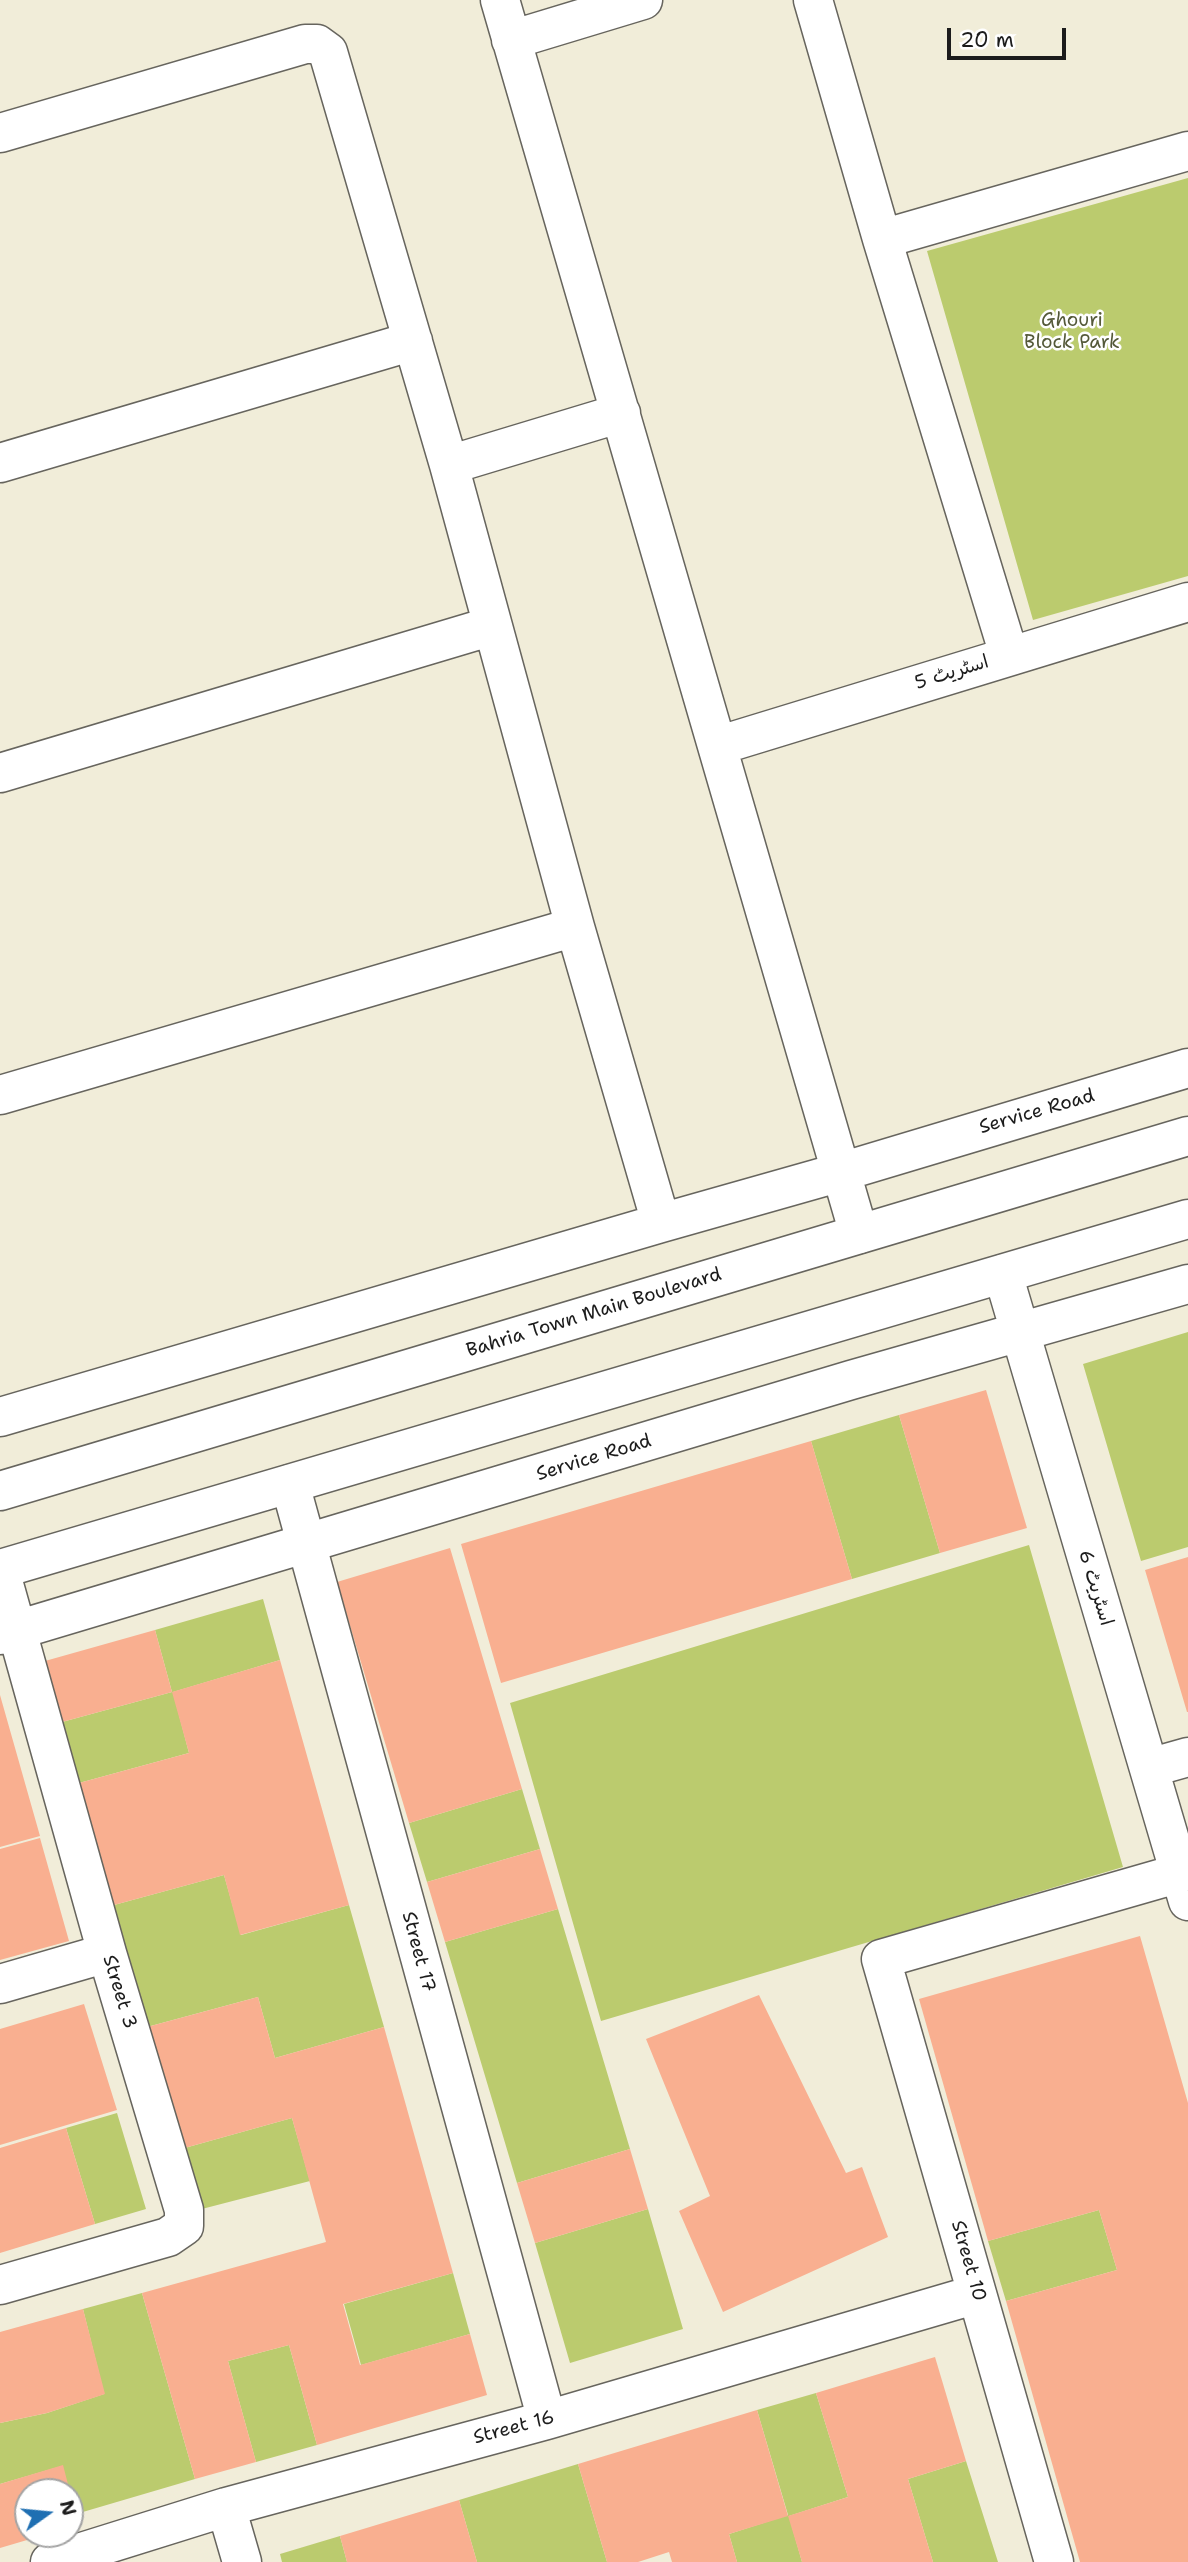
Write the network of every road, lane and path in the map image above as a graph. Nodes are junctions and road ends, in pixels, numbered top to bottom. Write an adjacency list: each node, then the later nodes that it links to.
1 (500, 0): 4 (street)
2 (643, 0): 4 (street)
3 (813, 0): 7 (street)
4 (511, 40): 9 (street)
5 (0, 133): 8 (street)
6 (1188, 150): 7 (street)
7 (882, 239): 14 (street)
8 (413, 341): 10 (street); 11 (street)
9 (621, 413): 11 (street); 15 (street)
10 (0, 463)
11 (449, 465): 13 (street)
12 (1188, 603): 14 (street, اسٹریٹ 5)
13 (492, 626): 16 (street); 17 (street)
14 (1009, 655): 15 (street, اسٹریٹ 5)
15 (717, 746): 21 (street)
16 (0, 773)
17 (575, 927): 19 (street); 23 (street)
18 (1188, 1068): 21 (street, Service Road)
19 (0, 1095)
20 (1188, 1136): 24 (street, Bahria Town Main Boulevard)
21 (841, 1172): 23 (street, Service Road); 24 (street)
22 (1188, 1219): 25 (street)
23 (661, 1223): 28 (street, Service Road)
24 (859, 1234): 30 (street, Bahria Town Main Boulevard)
25 (1003, 1274): 27 (street, اسٹریٹ 6); 29 (street)
26 (1188, 1284): 27 (street, Service Road)
27 (1020, 1330): 31 (street, Service Road); 35 (street, اسٹریٹ 6)
28 (0, 1417)
29 (290, 1484): 31 (street, Street 17); 32 (street)
30 (0, 1491)
31 (307, 1544): 33 (street, Service Road); 41 (street, Street 17)
32 (0, 1570): 33 (street, Street 3)
33 (8, 1633): 37 (street, Street 3)
34 (1188, 1757): 35 (street)
35 (1149, 1768): 36 (street, اسٹریٹ 6)
36 (1184, 1887): 40 (street, Street 10)
37 (107, 1953): 38 (street); 39 (street, Street 3)
38 (0, 1984)
39 (0, 2285)
40 (977, 2294): 41 (street, Street 16); 45 (street, Street 10)
41 (547, 2420): 42 (street, Street 16)
42 (226, 2507): 43 (street, Street 16); 44 (street)
43 (50, 2562)
44 (242, 2562)
45 (1054, 2562)

